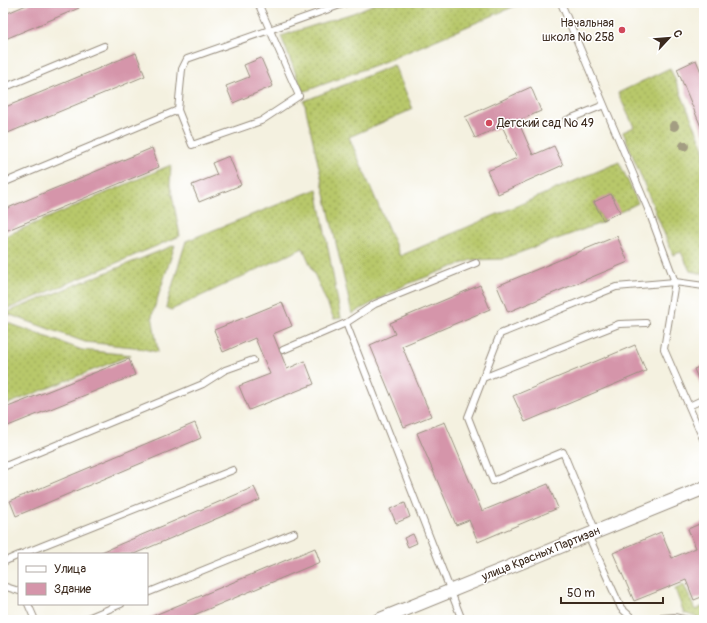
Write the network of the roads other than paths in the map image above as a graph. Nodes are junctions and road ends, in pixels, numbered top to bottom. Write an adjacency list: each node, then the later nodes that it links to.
1 (258, 3): 4 (lane)
2 (346, 3): 4 (lane)
3 (561, 3): 7 (lane)
4 (269, 30): 8 (lane); 8 (lane)
5 (104, 46): 6 (lane)
6 (3, 88)
7 (604, 105): 9 (lane); 12 (lane)
8 (178, 110): 10 (lane)
9 (567, 120)
10 (3, 183)
11 (476, 263): 14 (lane)
12 (675, 282): 13 (lane); 18 (lane); 20 (lane)
13 (704, 286)
14 (346, 323): 16 (lane); 31 (lane)
15 (646, 323): 18 (lane)
16 (284, 350)
17 (253, 360): 22 (lane)
18 (483, 378): 26 (lane)
19 (704, 399): 20 (lane)
20 (689, 406): 21 (lane)
21 (703, 437)
22 (3, 467)
23 (233, 470): 27 (lane)
24 (704, 488): 26 (street, улица Красных Партизан)
25 (294, 533): 33 (lane)
26 (592, 533): 31 (street, улица Красных Партизан); 40 (lane)
27 (25, 553)
28 (18, 556): 29 (lane)
29 (3, 562)
30 (3, 586): 32 (lane)
31 (452, 590): 38 (street, улица Красных Партизан); 39 (lane)
32 (18, 591)
33 (148, 593)
34 (28, 605): 36 (lane)
35 (119, 605): 37 (lane)
36 (35, 620)
37 (83, 620)
38 (379, 620)
39 (462, 620)
40 (639, 620): 41 (lane)
41 (688, 620)

